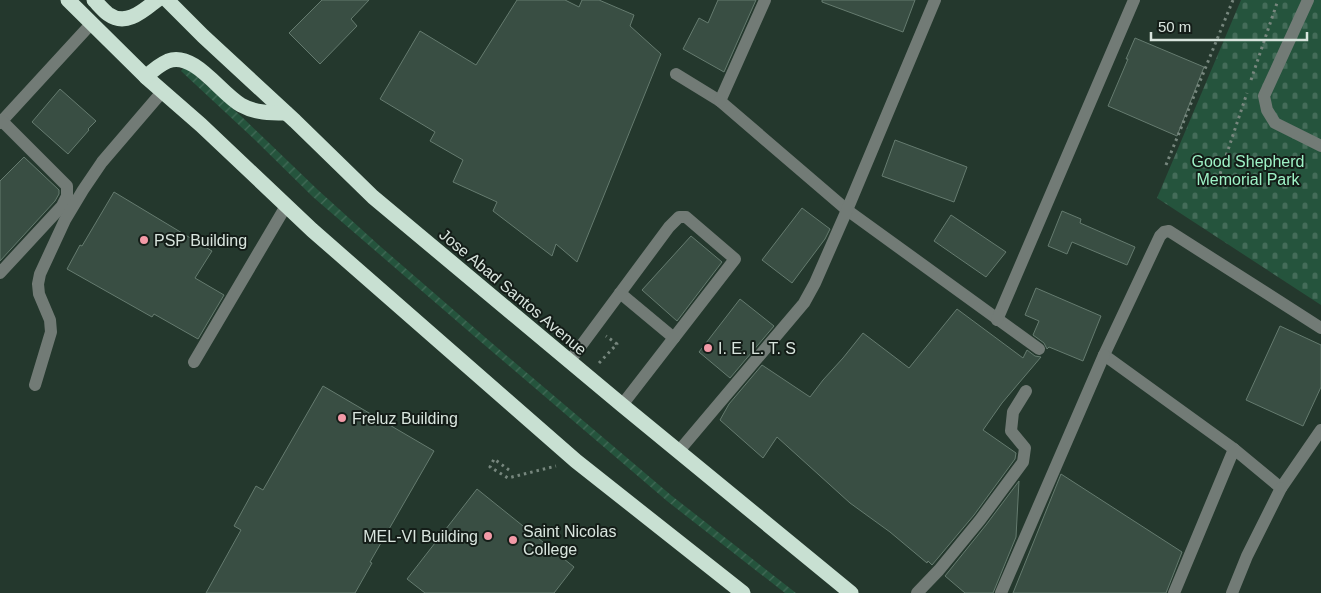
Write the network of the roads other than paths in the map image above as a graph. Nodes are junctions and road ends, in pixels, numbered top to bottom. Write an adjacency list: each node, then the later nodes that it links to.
1 (68, 0): 9 (highway)
2 (94, 0): 3 (highway)
3 (157, 0)
4 (168, 0): 14 (highway, Jose Abad Santos Avenue)
5 (765, 0): 13 (street)
6 (935, 0): 18 (street)
7 (1134, 0): 21 (street)
8 (1308, 0): 16 (street)
9 (91, 24): 11 (highway); 15 (street)
10 (676, 74): 13 (street)
11 (146, 77): 12 (highway); 14 (highway)
12 (162, 92): 17 (highway); 28 (street)
13 (720, 101): 18 (street)
14 (286, 113): 27 (highway, Jose Abad Santos Avenue)
15 (1, 122): 19 (street)
16 (1321, 146)
17 (286, 206): 26 (street); 35 (highway)
18 (847, 210): 21 (street); 33 (street)
19 (0, 273)
20 (620, 293): 23 (street); 23 (street); 27 (street)
21 (996, 320): 24 (street)
22 (1321, 328): 25 (street)
23 (674, 338): 30 (street)
24 (1038, 349)
25 (1104, 355): 32 (street); 38 (street)
26 (194, 362)
27 (569, 362): 30 (highway, Jose Abad Santos Avenue)
28 (35, 385)
29 (1026, 392): 37 (street)
30 (622, 406): 33 (highway, Jose Abad Santos Avenue)
31 (1321, 430): 34 (street)
32 (1234, 449): 34 (street); 39 (street)
33 (678, 452): 36 (highway, Jose Abad Santos Avenue)
34 (1282, 488): 40 (street)
35 (743, 593)
36 (851, 593)
37 (917, 593)
38 (1001, 593)
39 (1174, 593)
40 (1232, 593)

